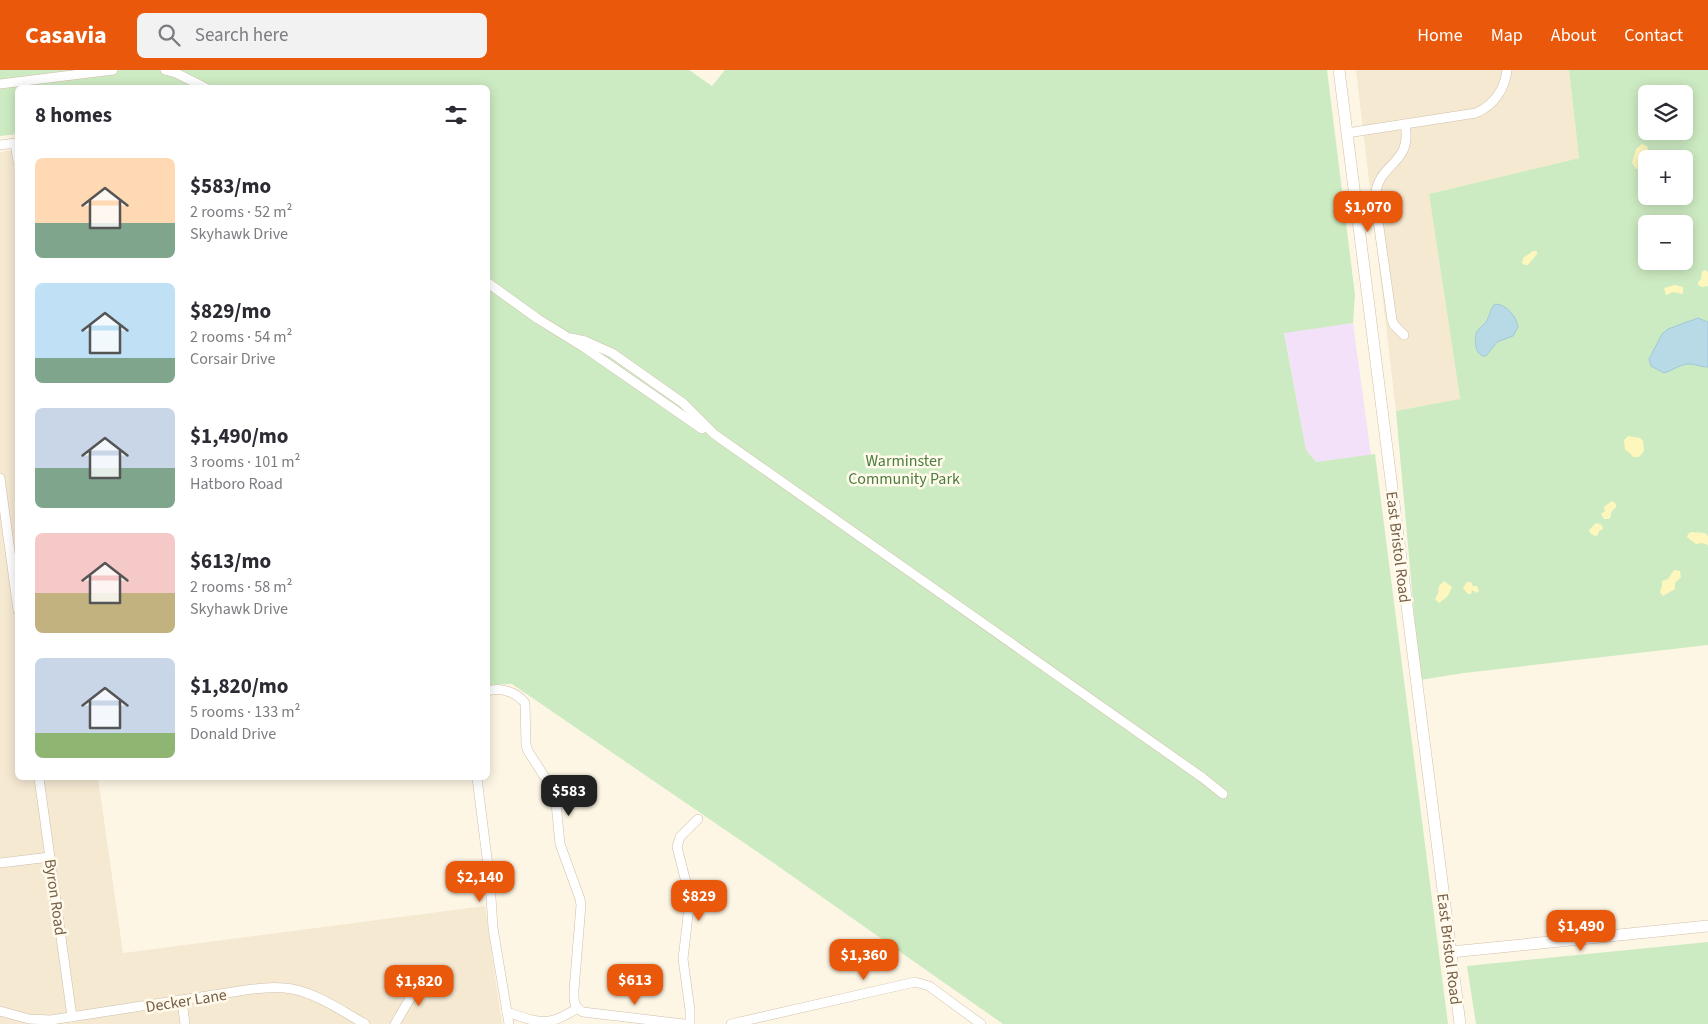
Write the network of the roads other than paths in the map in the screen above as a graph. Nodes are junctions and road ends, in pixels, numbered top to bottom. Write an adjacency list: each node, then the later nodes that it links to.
1 (113, 70): 5 (street)
2 (165, 70): 6 (street)
3 (1338, 70): 8 (main road, East Bristol Road)
4 (1507, 70): 7 (street)
5 (0, 84)
6 (200, 85)
7 (1405, 124): 8 (street); 12 (street)
8 (1346, 133): 24 (main road, East Bristol Road)
9 (15, 143): 10 (street)
10 (0, 145)
11 (490, 284): 19 (street)
12 (1404, 335)
13 (0, 478): 14 (street)
14 (4, 537): 15 (street)
15 (15, 594)
16 (490, 691): 27 (street)
17 (39, 780): 21 (street, Byron Road)
18 (477, 780): 29 (street)
19 (1223, 794)
20 (698, 819): 36 (street)
21 (50, 857): 22 (street); 30 (street, Byron Road)
22 (0, 862)
23 (1708, 926): 24 (main road)
24 (1451, 952): 39 (main road, East Bristol Road)
25 (422, 978): 33 (street)
26 (182, 1001): 30 (street, Decker Lane); 31 (street); 32 (street, Decker Lane)
27 (576, 1007): 29 (street); 35 (street)
28 (0, 1011): 30 (street, Decker Lane)
29 (507, 1012): 34 (street)
30 (72, 1017)
31 (185, 1024)
32 (365, 1024)
33 (395, 1024)
34 (509, 1024)
35 (684, 1024)
36 (690, 1024)
37 (731, 1024): 38 (street)
38 (982, 1024)
39 (1460, 1024)

